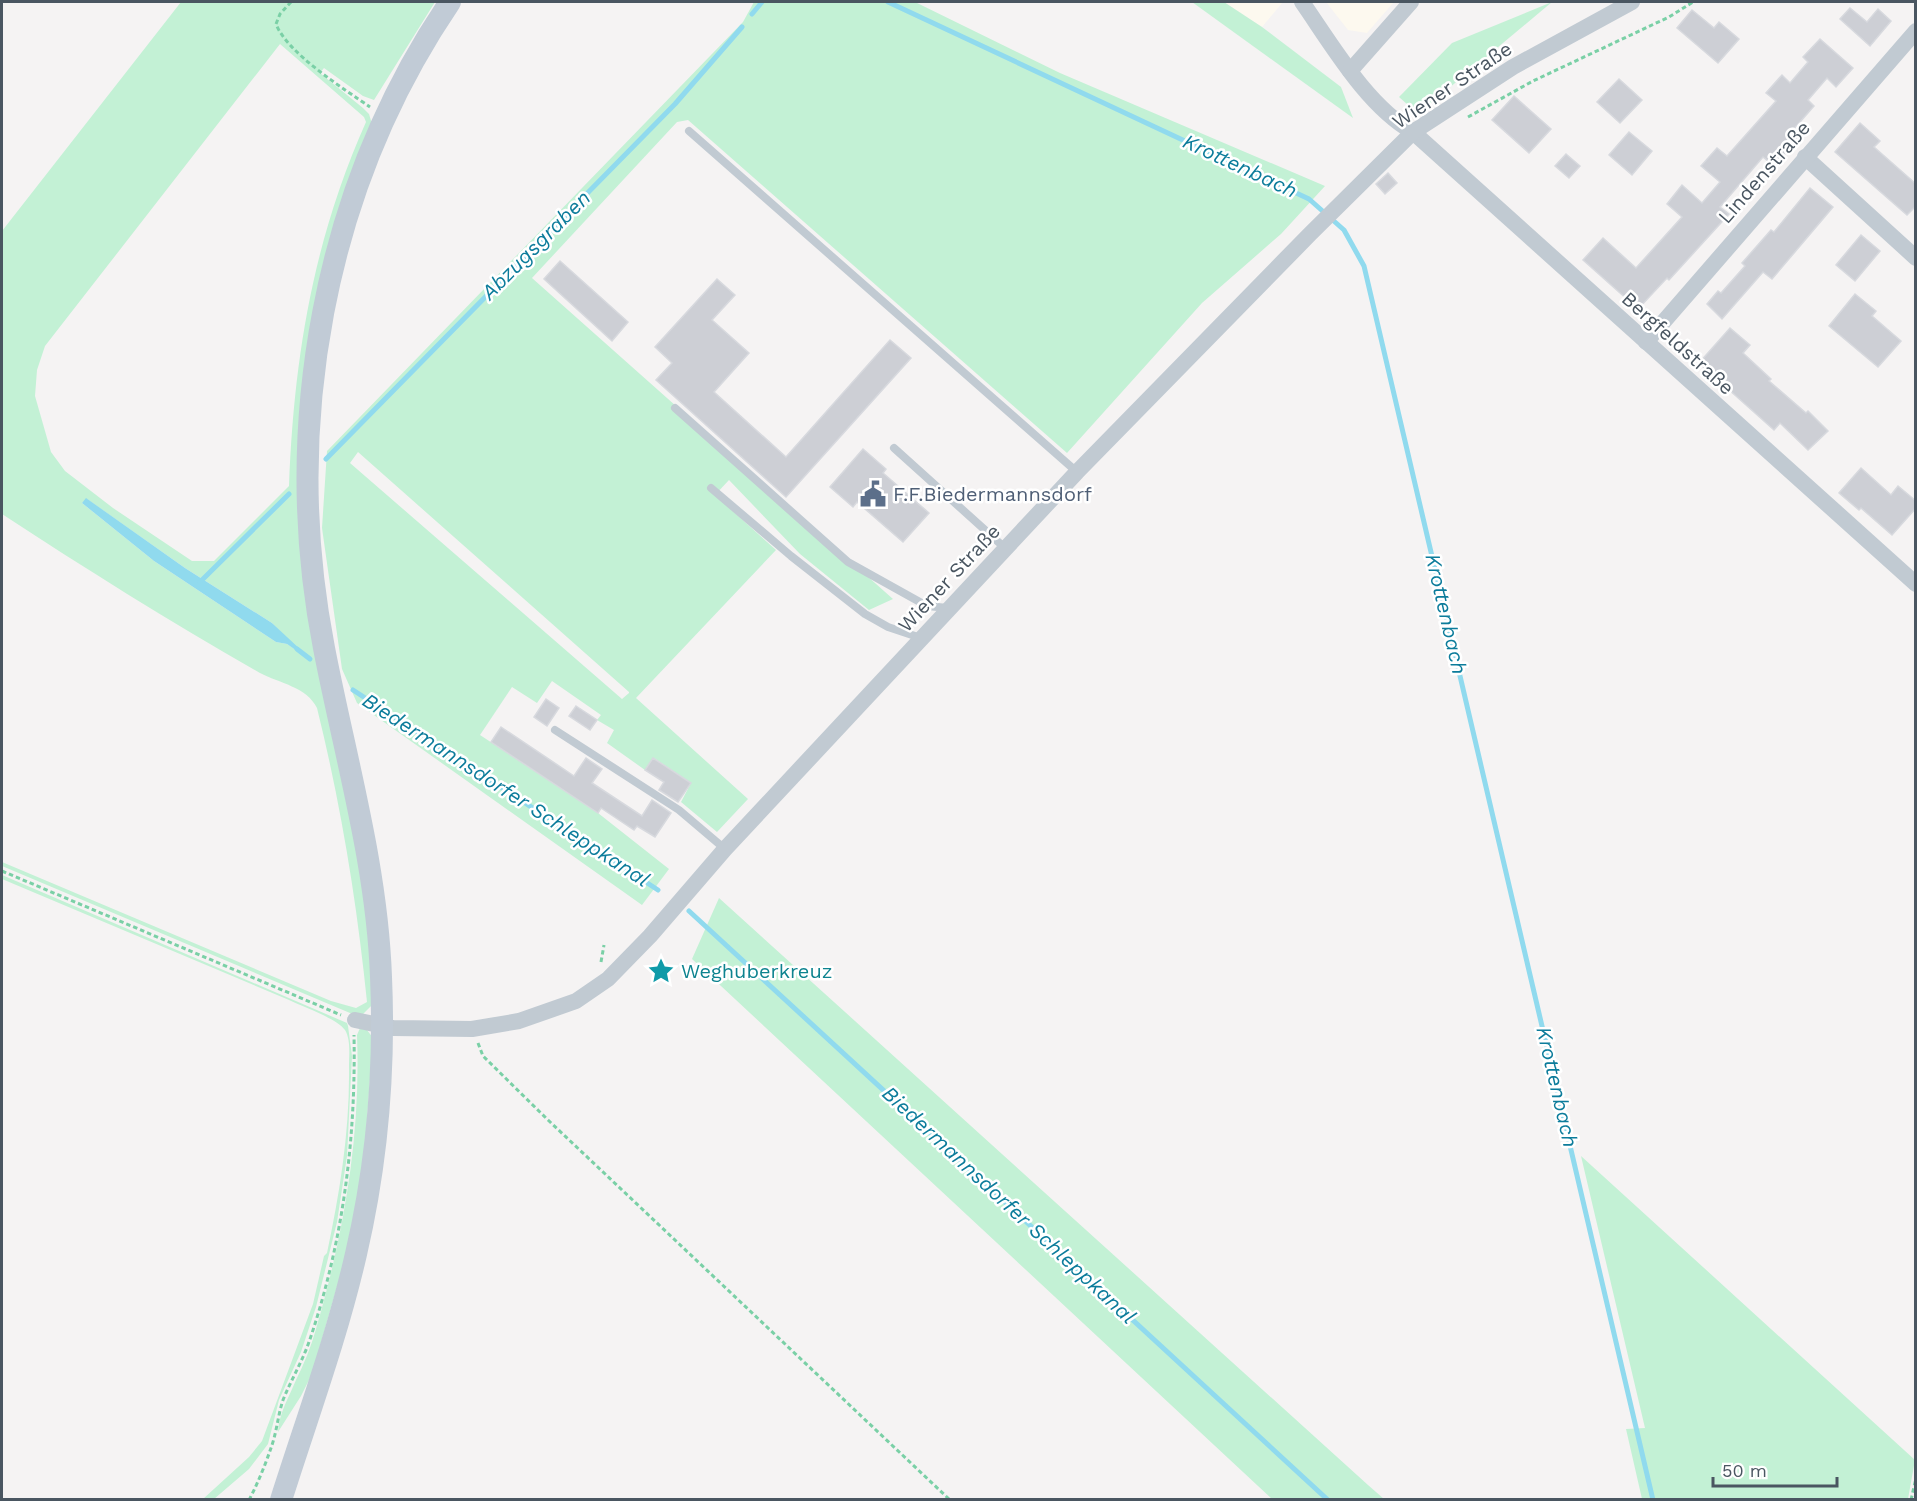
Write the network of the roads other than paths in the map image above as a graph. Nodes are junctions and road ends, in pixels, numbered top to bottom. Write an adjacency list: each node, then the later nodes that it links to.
1 (450, 2): 23 (main road)
2 (1302, 2): 6 (street, Bergfeldstraße)
3 (1411, 2): 6 (street)
4 (1632, 2): 8 (street, Wiener Straße)
5 (1916, 31): 9 (street, Lindenstraße)
6 (1350, 71): 8 (street, Bergfeldstraße)
7 (689, 131): 14 (lane)
8 (1413, 132): 11 (street, Bergfeldstraße); 14 (street, Wiener Straße)
9 (1805, 158): 10 (street); 11 (street, Lindenstraße)
10 (1916, 258)
11 (1646, 342): 17 (street, Bergfeldstraße)
12 (675, 408): 18 (lane)
13 (894, 448): 16 (lane)
14 (1077, 472): 16 (street, Wiener Straße)
15 (711, 488): 19 (lane)
16 (1005, 548): 18 (street, Wiener Straße)
17 (1916, 584)
18 (948, 608): 19 (street, Wiener Straße)
19 (921, 638): 21 (street, Wiener Straße)
20 (555, 730): 21 (lane)
21 (725, 849): 23 (street, Wiener Straße)
22 (355, 1020): 23 (street, Wiener Straße)
23 (382, 1026): 24 (main road)
24 (281, 1500)

